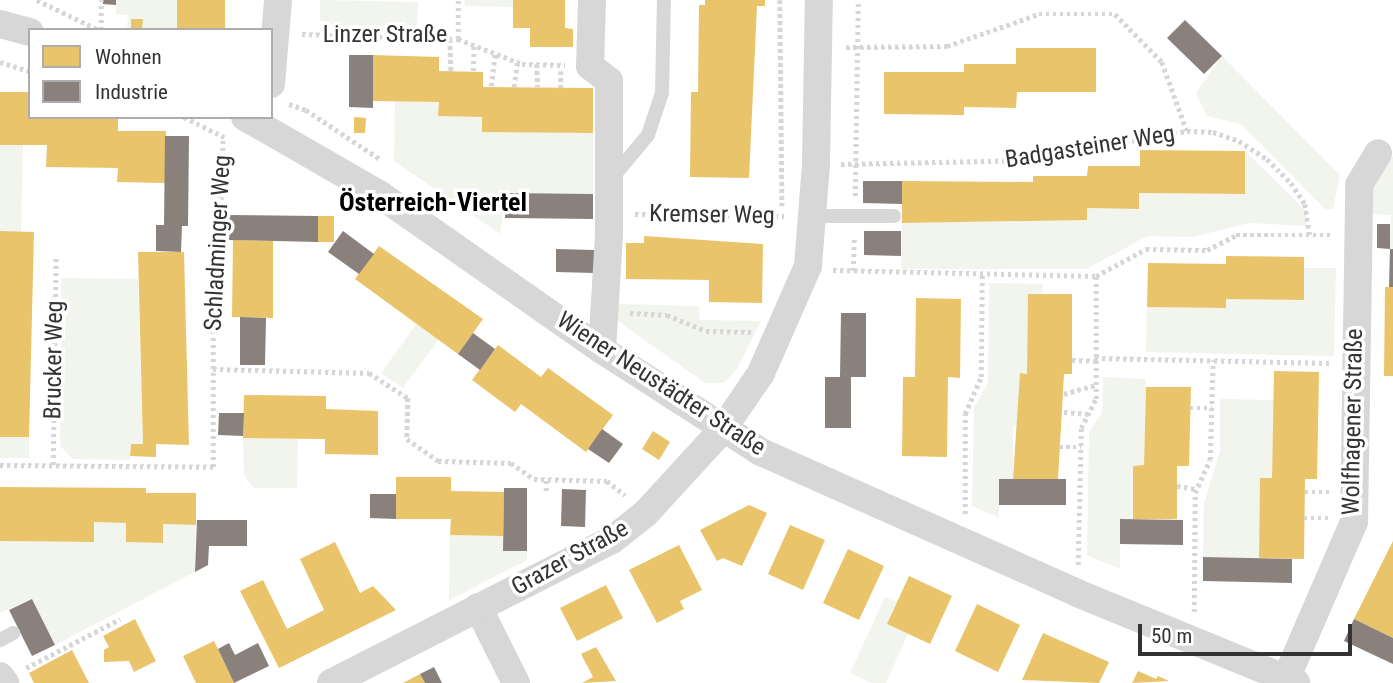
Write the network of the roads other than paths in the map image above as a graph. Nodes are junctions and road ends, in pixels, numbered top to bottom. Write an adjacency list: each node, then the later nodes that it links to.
1 (278, 0): 7 (street)
2 (592, 0): 10 (street)
3 (664, 0): 10 (lane)
4 (819, 0): 11 (street, Grazer Straße)
5 (0, 24): 6 (street)
6 (28, 31)
7 (273, 69)
8 (242, 125): 13 (street, Wiener Neustädter Straße)
9 (1378, 153): 16 (street, Wolfhagener Straße)
10 (609, 181): 13 (street)
11 (814, 216): 12 (lane); 14 (street, Grazer Straße)
12 (894, 216)
13 (602, 349): 14 (street, Wiener Neustädter Straße)
14 (723, 429): 15 (street, Grazer Straße); 16 (street, Wiener Neustädter Straße)
15 (478, 607): 17 (street, Grazer Straße); 18 (street)
16 (1291, 681)
17 (331, 683)
18 (516, 683)

